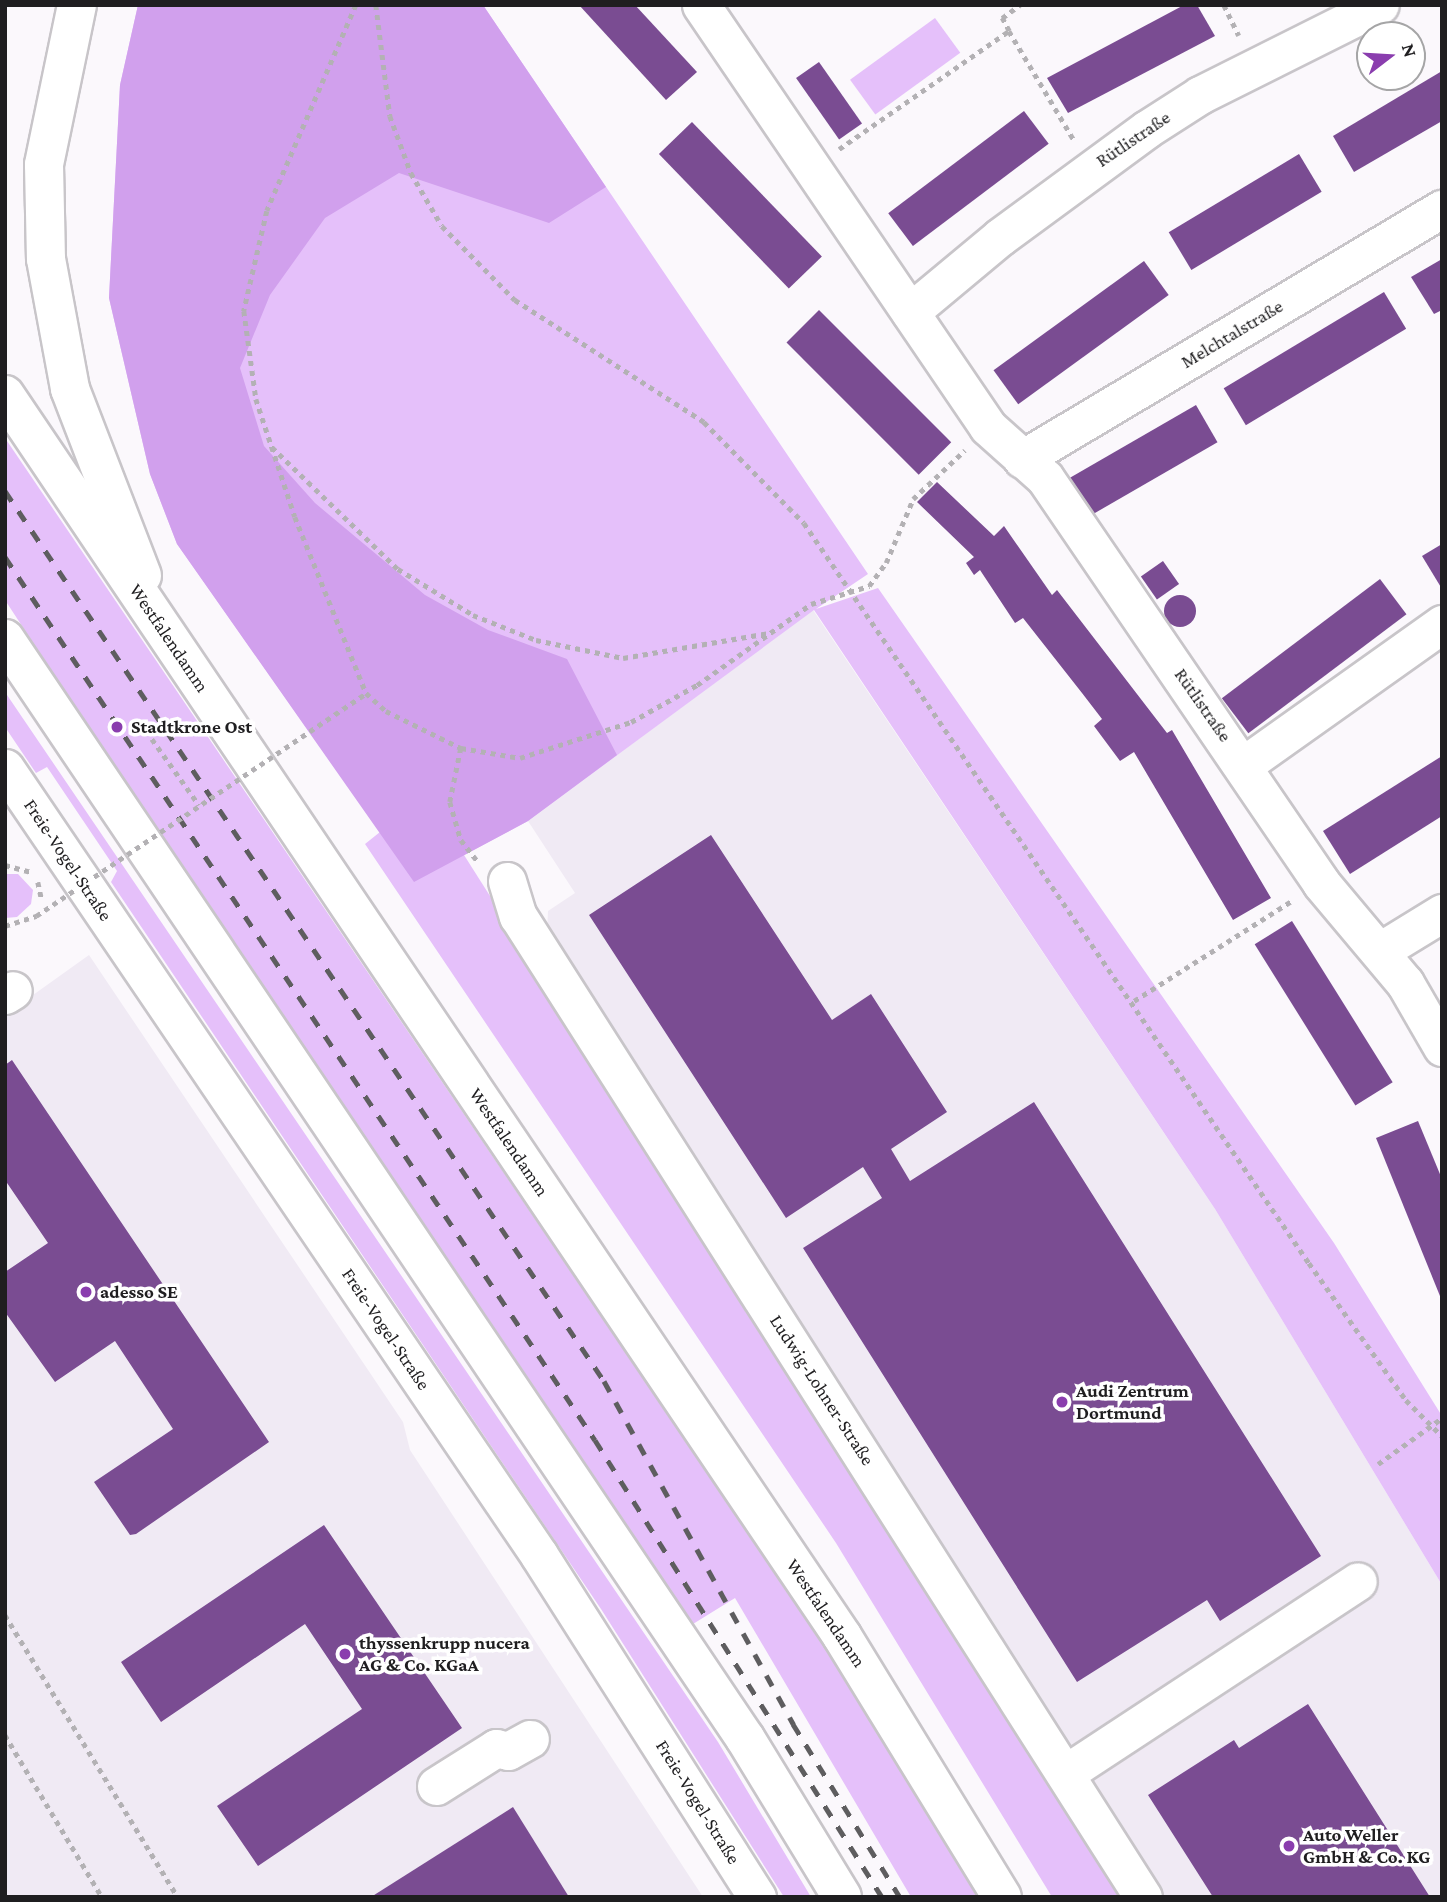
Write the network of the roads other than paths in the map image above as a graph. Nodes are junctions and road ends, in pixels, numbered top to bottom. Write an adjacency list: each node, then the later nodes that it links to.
1 (77, 5): 8 (highway)
2 (701, 5): 5 (street, Rütlistraße)
3 (1381, 5): 5 (street, Rütlistraße)
4 (1442, 209): 7 (street, Melchtalstraße)
5 (910, 312): 7 (street, Rütlistraße)
6 (5, 395): 8 (highway, Westfalendamm)
7 (1022, 459): 11 (street, Rütlistraße)
8 (153, 615): 23 (highway, Westfalendamm)
9 (1442, 625): 11 (street)
10 (5, 639): 22 (highway)
11 (1245, 764): 15 (street, Rütlistraße)
12 (5, 768): 21 (street, Freie-Vogel-Straße)
13 (507, 881): 19 (street, Ludwig-Lohner-Straße)
14 (1442, 914): 15 (street)
15 (1380, 951): 16 (street, Rütlistraße)
16 (1442, 1046)
17 (1358, 1581): 19 (street)
18 (519, 1745): 20 (street)
19 (1066, 1773): 24 (street, Ludwig-Lohner-Straße)
20 (441, 1794)
21 (757, 1897)
22 (842, 1897)
23 (1002, 1897)
24 (1143, 1897)

